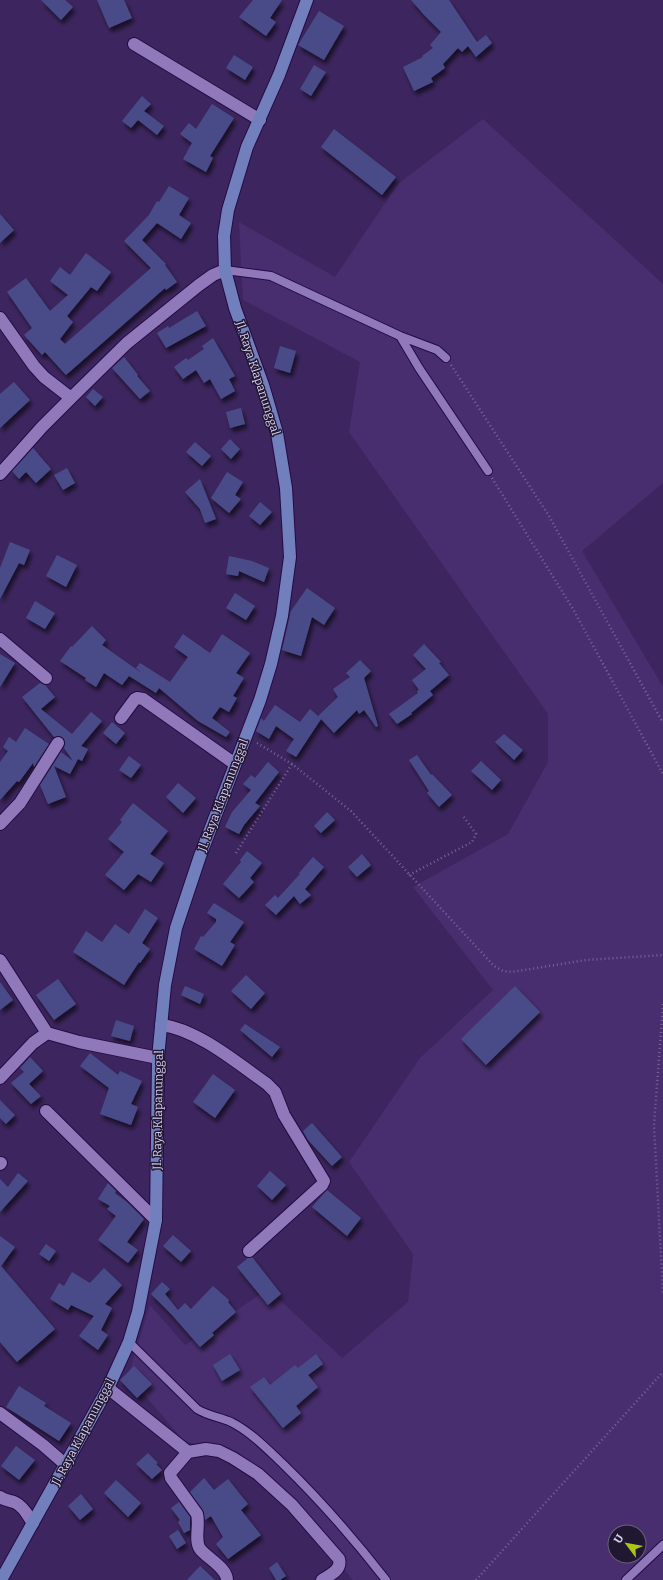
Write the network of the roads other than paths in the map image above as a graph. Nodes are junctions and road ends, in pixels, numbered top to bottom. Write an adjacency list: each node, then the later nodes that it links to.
1 (307, 0): 3 (street, Jl. Raya Klapanunggal)
2 (134, 44): 3 (street)
3 (260, 120): 4 (street, Jl. Raya Klapanunggal)
4 (225, 270): 6 (lane); 8 (street); 15 (street, Jl. Raya Klapanunggal)
5 (0, 318): 8 (street)
6 (400, 336): 7 (lane); 9 (lane)
7 (446, 358)
8 (71, 398): 10 (street)
9 (488, 471)
10 (0, 474)
11 (0, 639): 12 (street)
12 (46, 678)
13 (121, 718): 15 (street)
14 (58, 743): 16 (street)
15 (235, 764): 18 (street, Jl. Raya Klapanunggal)
16 (0, 824)
17 (0, 960): 19 (street)
18 (161, 1025): 20 (street, Jl. Raya Klapanunggal); 24 (street)
19 (47, 1033): 20 (street); 21 (street)
20 (158, 1058): 23 (street, Jl. Raya Klapanunggal)
21 (0, 1078)
22 (46, 1111): 23 (street)
23 (156, 1220): 25 (street, Jl. Raya Klapanunggal)
24 (249, 1251)
25 (129, 1342): 26 (street, Jl. Raya Klapanunggal); 38 (lane)
26 (108, 1388): 28 (street); 29 (street, Jl. Raya Klapanunggal)
27 (0, 1414): 29 (street)
28 (188, 1452): 36 (street); 37 (street)
29 (66, 1465): 31 (street, Jl. Raya Klapanunggal)
30 (0, 1497): 31 (street)
31 (33, 1523): 35 (street, Jl. Raya Klapanunggal)
32 (663, 1539): 34 (lane)
33 (663, 1545): 34 (lane)
34 (656, 1552): 39 (lane)
35 (1, 1580)
36 (227, 1580)
37 (322, 1580)
38 (386, 1580)
39 (626, 1580)

